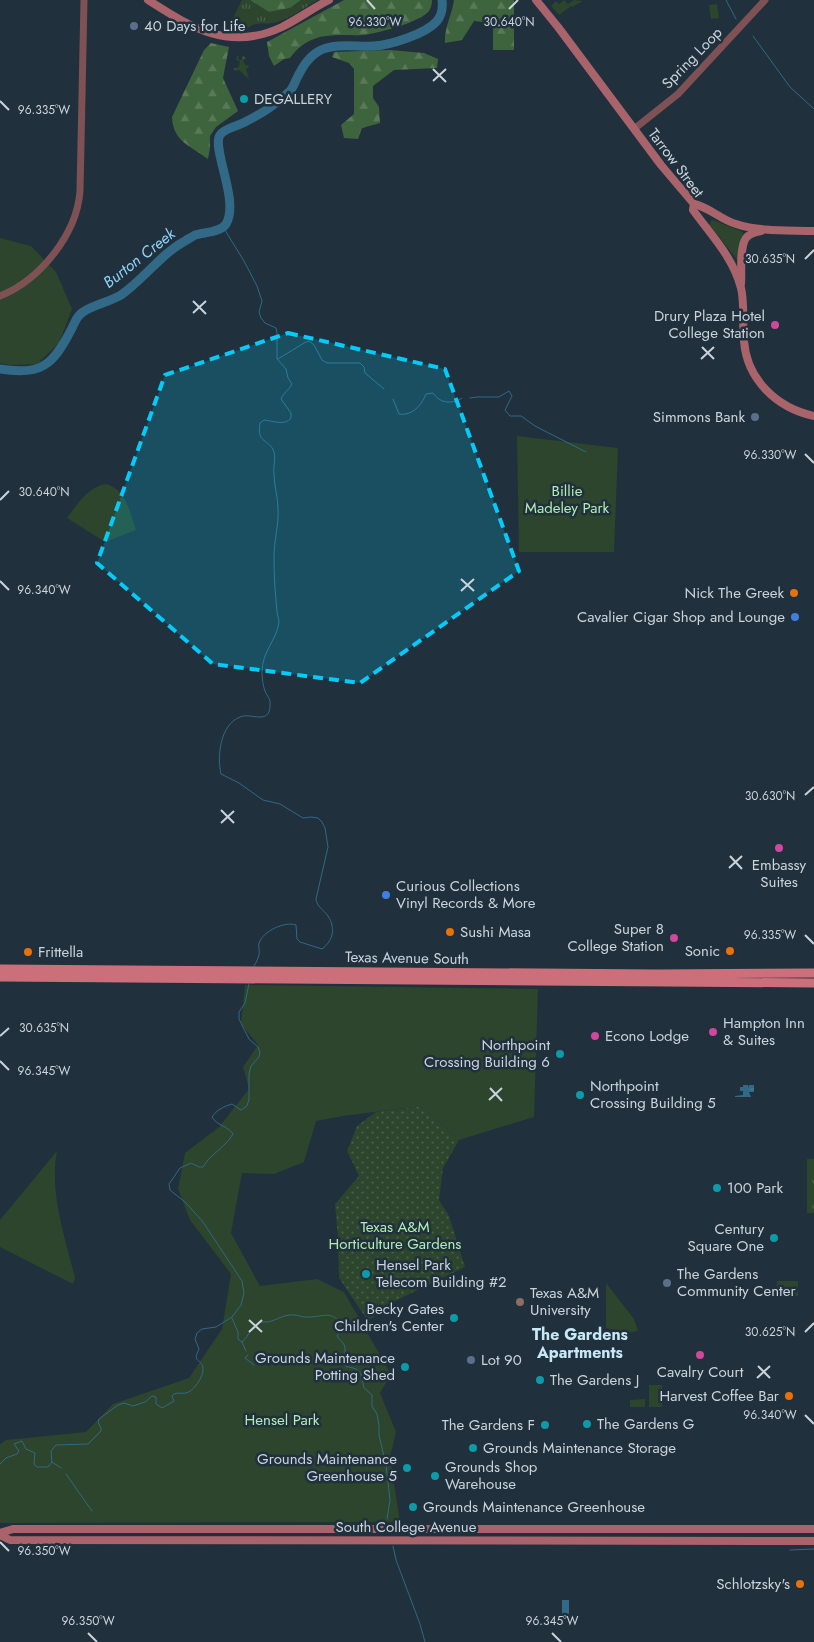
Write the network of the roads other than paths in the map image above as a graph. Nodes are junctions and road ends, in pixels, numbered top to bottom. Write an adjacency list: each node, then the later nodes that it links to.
1 (84, 0): 13 (street)
2 (148, 0): 3 (main road)
3 (329, 0)
4 (536, 0): 6 (main road, Tarrow Street)
5 (765, 0): 6 (street, Spring Loop)
6 (634, 129): 7 (main road, Tarrow Street)
7 (694, 204): 8 (main road); 9 (main road, Tarrow Street)
8 (717, 216): 9 (main road); 10 (main road)
9 (701, 221): 12 (main road, Tarrow Street)
10 (762, 230): 11 (main road); 12 (main road)
11 (814, 231)
12 (741, 289): 14 (main road, Tarrow Street)
13 (0, 296)
14 (814, 416)
15 (0, 969): 16 (main road, Texas Avenue South)
16 (15, 969): 17 (main road, Texas Avenue South); 19 (main road)
17 (182, 970): 18 (main road, Texas Avenue South); 23 (main road)
18 (248, 970): 21 (main road, Texas Avenue South); 24 (main road)
19 (0, 973)
20 (814, 973): 21 (main road, Texas Avenue South)
21 (594, 974): 25 (main road)
22 (0, 977): 23 (main road, Texas Avenue South)
23 (125, 978): 24 (main road, Texas Avenue South)
24 (192, 978): 25 (main road, Texas Avenue South)
25 (543, 981): 26 (main road, Texas Avenue South)
26 (814, 983)
27 (225, 1529): 28 (main road, South College Avenue); 31 (main road, South College Avenue); 32 (main road)
28 (461, 1529): 29 (main road, South College Avenue); 33 (main road)
29 (715, 1529): 30 (main road, South College Avenue); 34 (main road)
30 (814, 1529)
31 (0, 1534): 32 (main road, South College Avenue)
32 (224, 1540): 33 (main road, South College Avenue)
33 (461, 1540): 34 (main road, South College Avenue)
34 (715, 1540): 35 (main road, South College Avenue)
35 (814, 1540)

